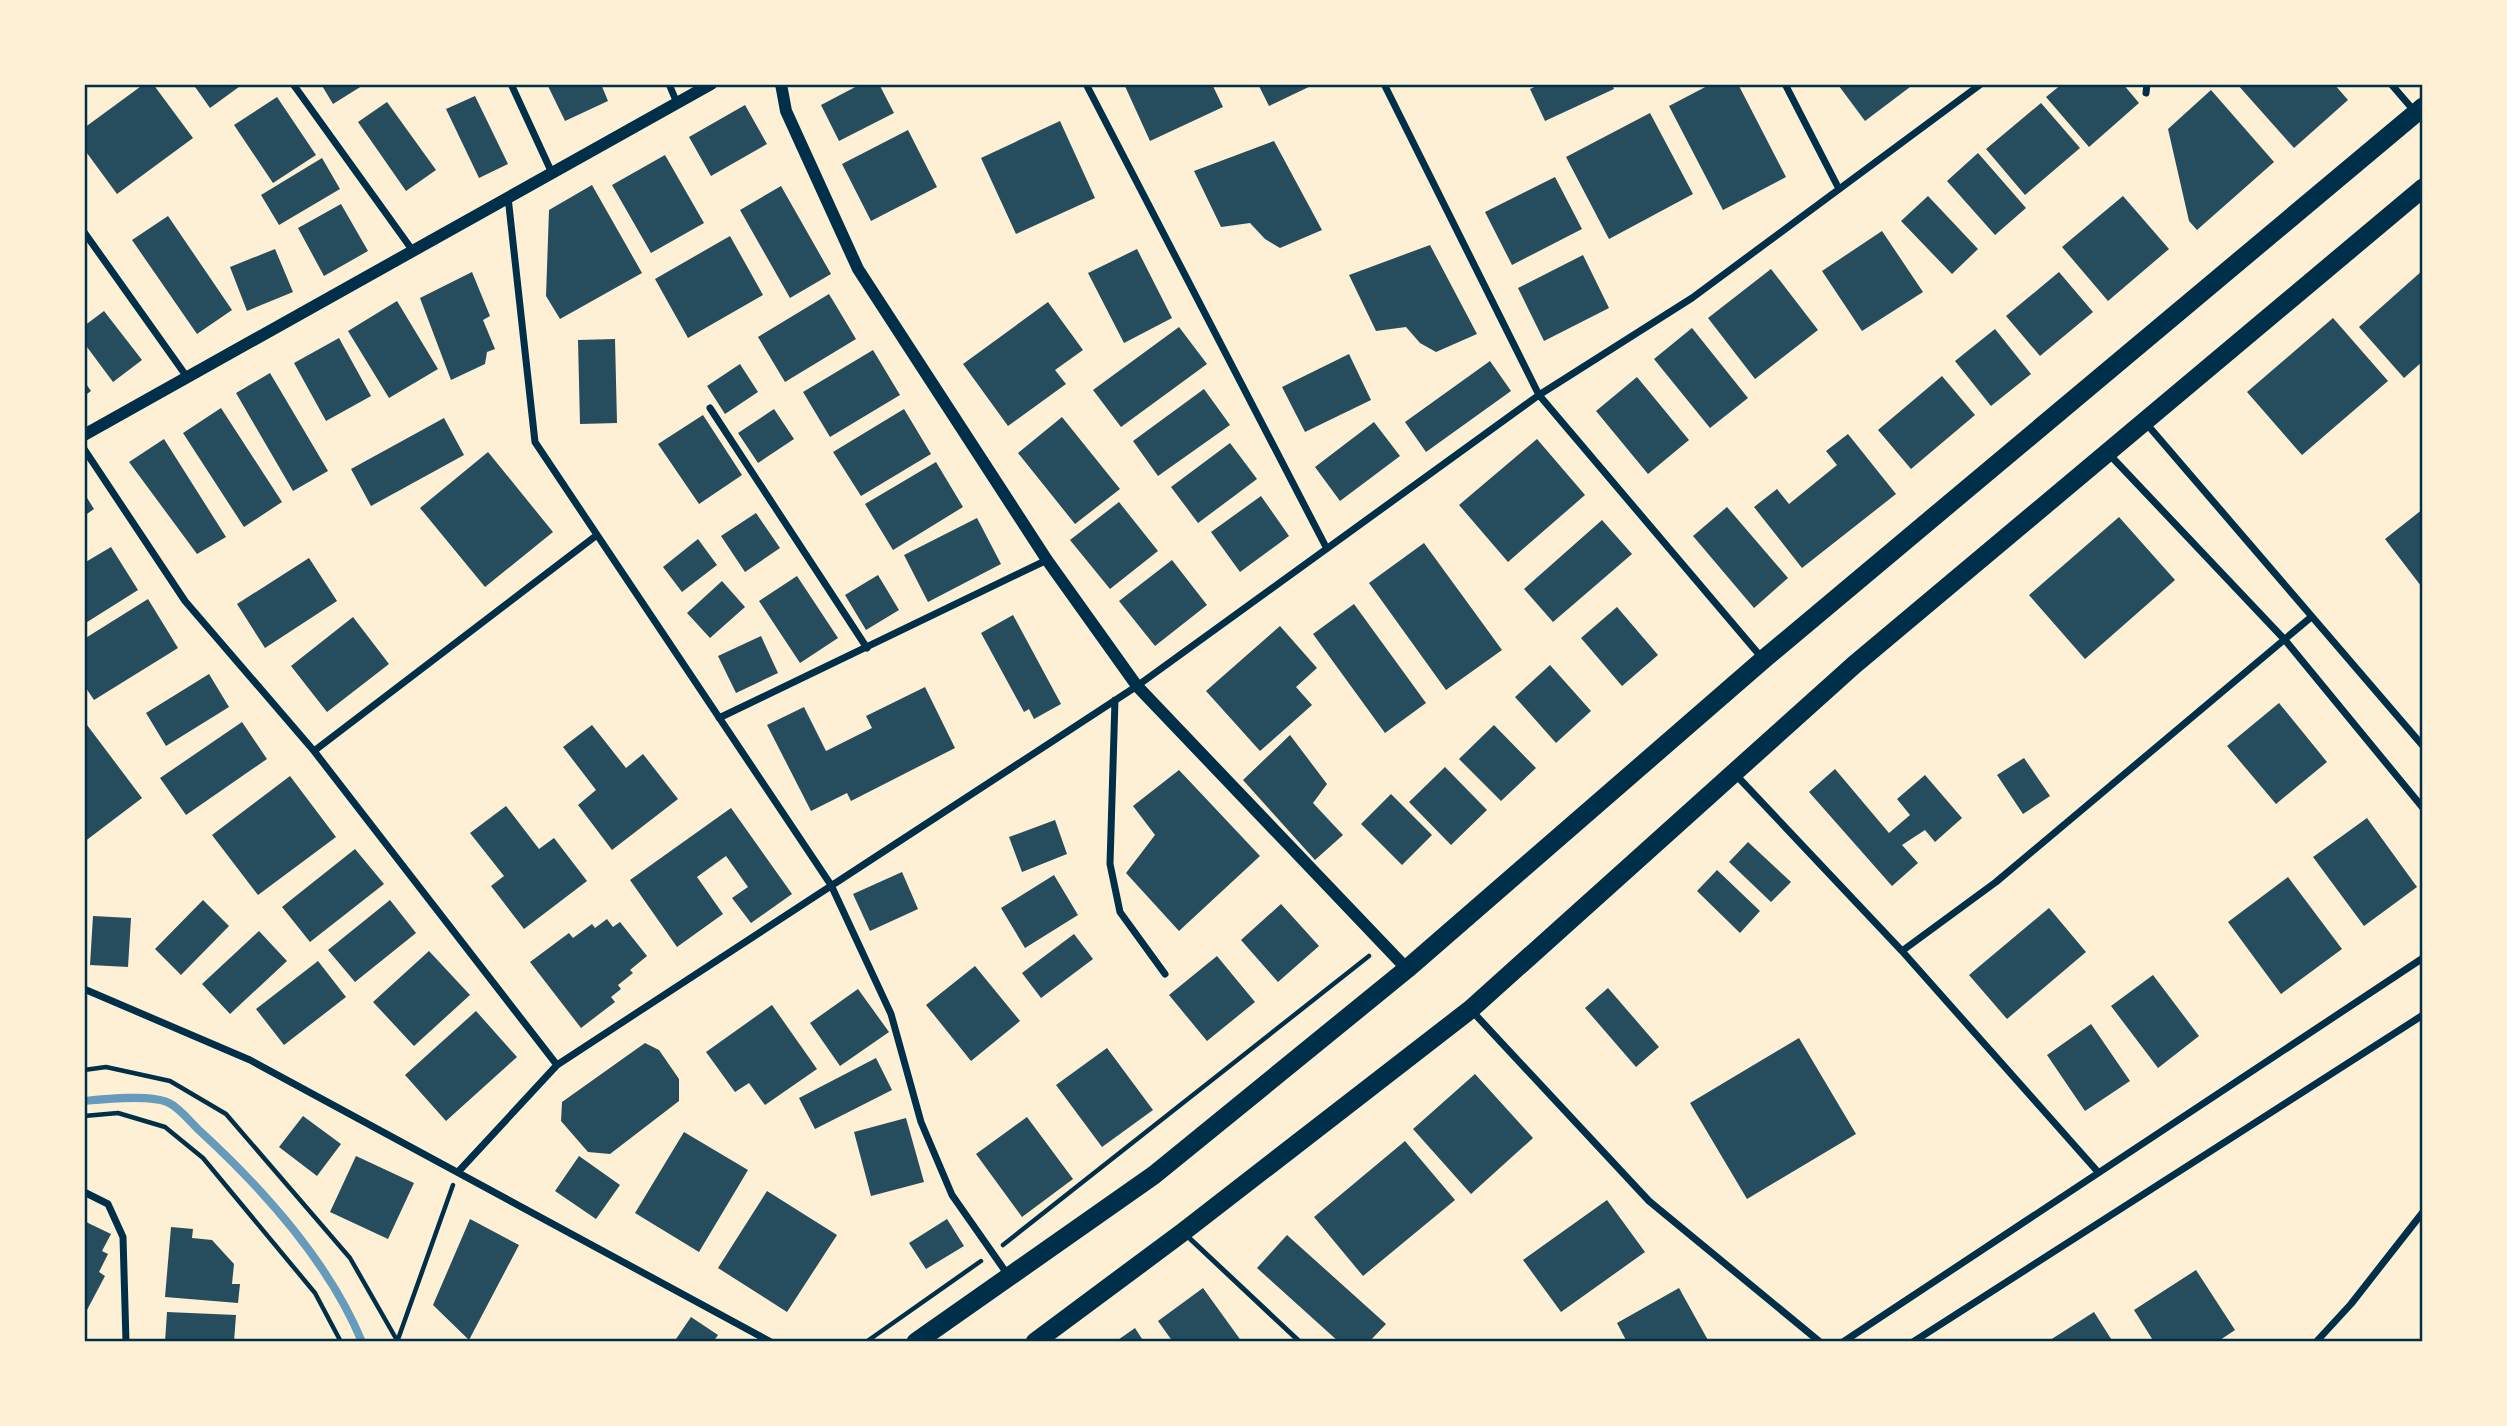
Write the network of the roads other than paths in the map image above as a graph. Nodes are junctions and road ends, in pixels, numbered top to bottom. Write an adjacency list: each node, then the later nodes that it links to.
1 (293, 84): 18 (street)
2 (511, 84): 13 (street)
3 (669, 84): 11 (street)
4 (711, 84): 11 (street)
5 (781, 84): 28 (street)
6 (1086, 84): 27 (street)
7 (1384, 84): 20 (street)
8 (1785, 84): 15 (street)
9 (1981, 84): 15 (street)
10 (2391, 84): 12 (street)
11 (677, 103): 13 (street)
12 (2421, 106): 32 (highway)
13 (552, 173): 16 (street)
14 (2423, 188): 22 (highway)
15 (1839, 189): 20 (street)
16 (508, 197): 18 (street); 26 (street)
17 (84, 232): 19 (street)
18 (413, 251): 19 (street)
19 (187, 377): 23 (street)
20 (1539, 395): 27 (street); 32 (street)
21 (710, 408): 31 (street)
22 (2144, 420): 25 (highway); 29 (street)
23 (84, 435)
24 (84, 449): 37 (street)
25 (2107, 452): 30 (street); 38 (highway)
26 (597, 535): 35 (street); 37 (street)
27 (1326, 547): 33 (street)
28 (1046, 560): 31 (street); 33 (street)
29 (2310, 618): 30 (street); 36 (street)
30 (2285, 640): 39 (street); 41 (street)
31 (867, 648): 35 (street)
32 (1764, 659): 43 (highway)
33 (1137, 686): 34 (street); 43 (street)
34 (1115, 700): 40 (street); 44 (street)
35 (719, 718): 40 (street)
36 (2423, 746)
37 (314, 751): 48 (street)
38 (1733, 772): 41 (street); 46 (highway)
39 (2423, 808)
40 (831, 885): 48 (street); 54 (street)
41 (1902, 951): 50 (street)
42 (2423, 958): 50 (street)
43 (1407, 969): 54 (highway)
44 (1165, 974)
45 (84, 989): 49 (street)
46 (1471, 1009): 53 (highway); 60 (street)
47 (2423, 1015): 62 (street)
48 (557, 1065): 49 (street)
49 (458, 1172): 56 (street)
50 (2098, 1172): 61 (street)
51 (84, 1192): 55 (street)
52 (2423, 1212): 63 (street)
53 (1183, 1232): 58 (highway); 59 (lane)
54 (1011, 1278): 57 (highway)
55 (126, 1342)
56 (771, 1342)
57 (916, 1342)
58 (1035, 1342)
59 (1300, 1342)
60 (1820, 1342)
61 (1843, 1342)
62 (1913, 1342)
63 (2316, 1342)

